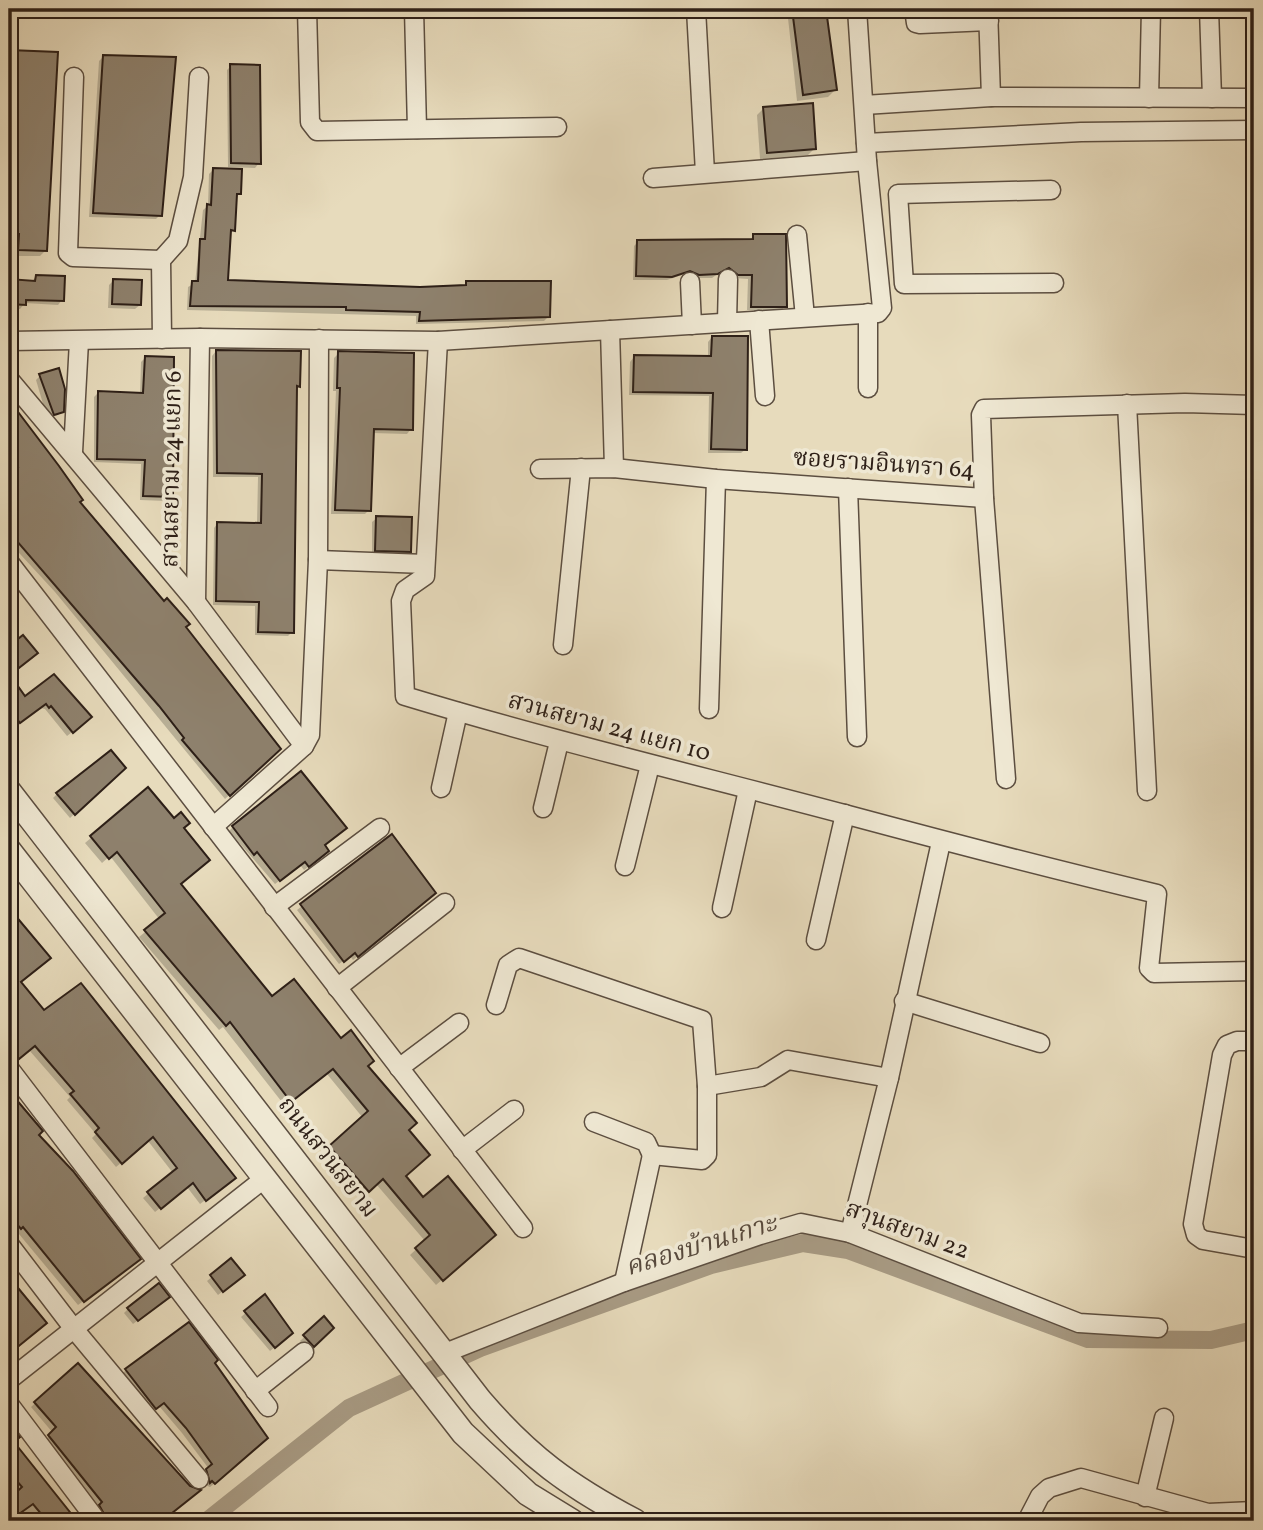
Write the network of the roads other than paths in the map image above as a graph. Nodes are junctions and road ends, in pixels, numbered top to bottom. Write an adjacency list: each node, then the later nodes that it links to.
1 (307, 9): 17 (street)
2 (415, 9): 17 (street)
3 (696, 9): 20 (street)
4 (857, 9): 15 (street)
5 (914, 9): 8 (street)
6 (1151, 9): 12 (street)
7 (1209, 9): 13 (street)
8 (988, 15): 11 (street)
9 (74, 77): 26 (street)
10 (199, 77): 26 (street)
11 (991, 97): 12 (street); 15 (street)
12 (1149, 98): 13 (street)
13 (1212, 98): 14 (street)
14 (1254, 99)
15 (863, 105): 19 (street)
16 (557, 127): 17 (street)
17 (417, 129)
18 (1254, 130): 19 (street)
19 (866, 152): 20 (street); 24 (street)
20 (705, 173): 21 (street)
21 (653, 178)
22 (1051, 190): 23 (street)
23 (898, 194): 24 (street); 29 (street)
24 (870, 199): 30 (street)
25 (797, 235): 31 (street)
26 (161, 260): 37 (street)
27 (728, 279): 33 (street)
28 (690, 282): 34 (street)
29 (1054, 283)
30 (868, 313): 31 (street); 43 (street)
31 (805, 317): 32 (street)
32 (759, 320): 33 (street); 44 (street)
33 (727, 322): 34 (street)
34 (692, 325): 35 (street)
35 (610, 330): 41 (street); 49 (street)
36 (200, 338): 37 (street); 38 (street); 57 (street, สวนสยาม 24 แยก 6)
37 (162, 339): 40 (street)
38 (319, 339): 41 (street); 54 (street)
39 (9, 341): 40 (street)
40 (79, 341): 47 (street)
41 (438, 341): 56 (street)
42 (9, 379): 47 (street)
43 (868, 388)
44 (765, 396)
45 (1128, 404): 46 (street, ซอยรามอินทรา 64); 53 (street, ซอยรามอินทรา 64); 69 (street)
46 (1254, 405)
47 (73, 452): 57 (street)
48 (581, 468): 49 (street, ซอยรามอินทรา 64); 50 (street, ซอยรามอินทรา 64); 58 (street)
49 (614, 468): 51 (street, ซอยรามอินทรา 64)
50 (540, 469)
51 (716, 479): 52 (street, ซอยรามอินทรา 64); 59 (street)
52 (848, 488): 53 (street, ซอยรามอินทรา 64); 61 (street)
53 (984, 498): 65 (street)
54 (318, 560): 56 (street); 63 (street)
55 (9, 562): 72 (street)
56 (425, 564): 60 (street, สวนสยาม 24 แยก 10)
57 (196, 601): 63 (street)
58 (564, 645)
59 (709, 709)
60 (457, 712): 62 (street, สวนสยาม 24 แยก 10); 66 (street)
61 (857, 737)
62 (559, 742): 64 (street, สวนสยาม 24 แยก 10); 70 (street)
63 (304, 746): 72 (street)
64 (650, 765): 67 (street, สวนสยาม 24 แยก 10); 76 (street)
65 (1006, 779)
66 (441, 788)
67 (748, 790): 71 (street, สวนสยาม 24 แยก 10); 79 (street)
68 (9, 791): 106 (street, ถนนสวนสยาม)
69 (1147, 791)
70 (542, 808)
71 (845, 814): 74 (street, สวนสยาม 24 แยก 10); 80 (street)
72 (213, 827): 78 (street)
73 (380, 828): 78 (street)
74 (941, 842): 81 (street, สวนสยาม 24 แยก 10); 83 (street)
75 (9, 850): 96 (street)
76 (625, 866)
77 (445, 903): 82 (street)
78 (274, 907): 82 (street)
79 (722, 908)
80 (816, 940)
81 (1254, 971)
82 (337, 988): 88 (street)
83 (904, 1001): 87 (street); 90 (street)
84 (496, 1005): 91 (street)
85 (459, 1023): 88 (street)
86 (1254, 1041): 100 (street)
87 (1040, 1044)
88 (399, 1068): 94 (street)
89 (9, 1069): 101 (street)
90 (889, 1078): 91 (street); 98 (street)
91 (707, 1086): 95 (street)
92 (514, 1111): 94 (street)
93 (594, 1122): 95 (street)
94 (462, 1150): 97 (street)
95 (652, 1155): 102 (street)
96 (265, 1178): 101 (street); 116 (street)
97 (523, 1228)
98 (850, 1233): 102 (street, สาุนสยาม 22); 103 (street, สาุนสยาม 22)
99 (9, 1244): 104 (street)
100 (1254, 1250)
101 (159, 1264): 104 (street); 108 (street)
102 (624, 1282): 106 (street, สาุนสยาม 22)
103 (1158, 1328)
104 (74, 1329): 107 (street); 112 (street)
105 (304, 1352): 108 (street)
106 (445, 1353): 117 (street, ถนนสวนสยาม)
107 (9, 1380)
108 (255, 1391): 110 (street)
109 (9, 1404): 115 (street)
110 (268, 1407)
111 (1164, 1418): 113 (street)
112 (200, 1479)
113 (1145, 1497): 114 (street); 118 (street)
114 (1254, 1511)
115 (97, 1521)
116 (572, 1521)
117 (635, 1521)
118 (1027, 1521)

